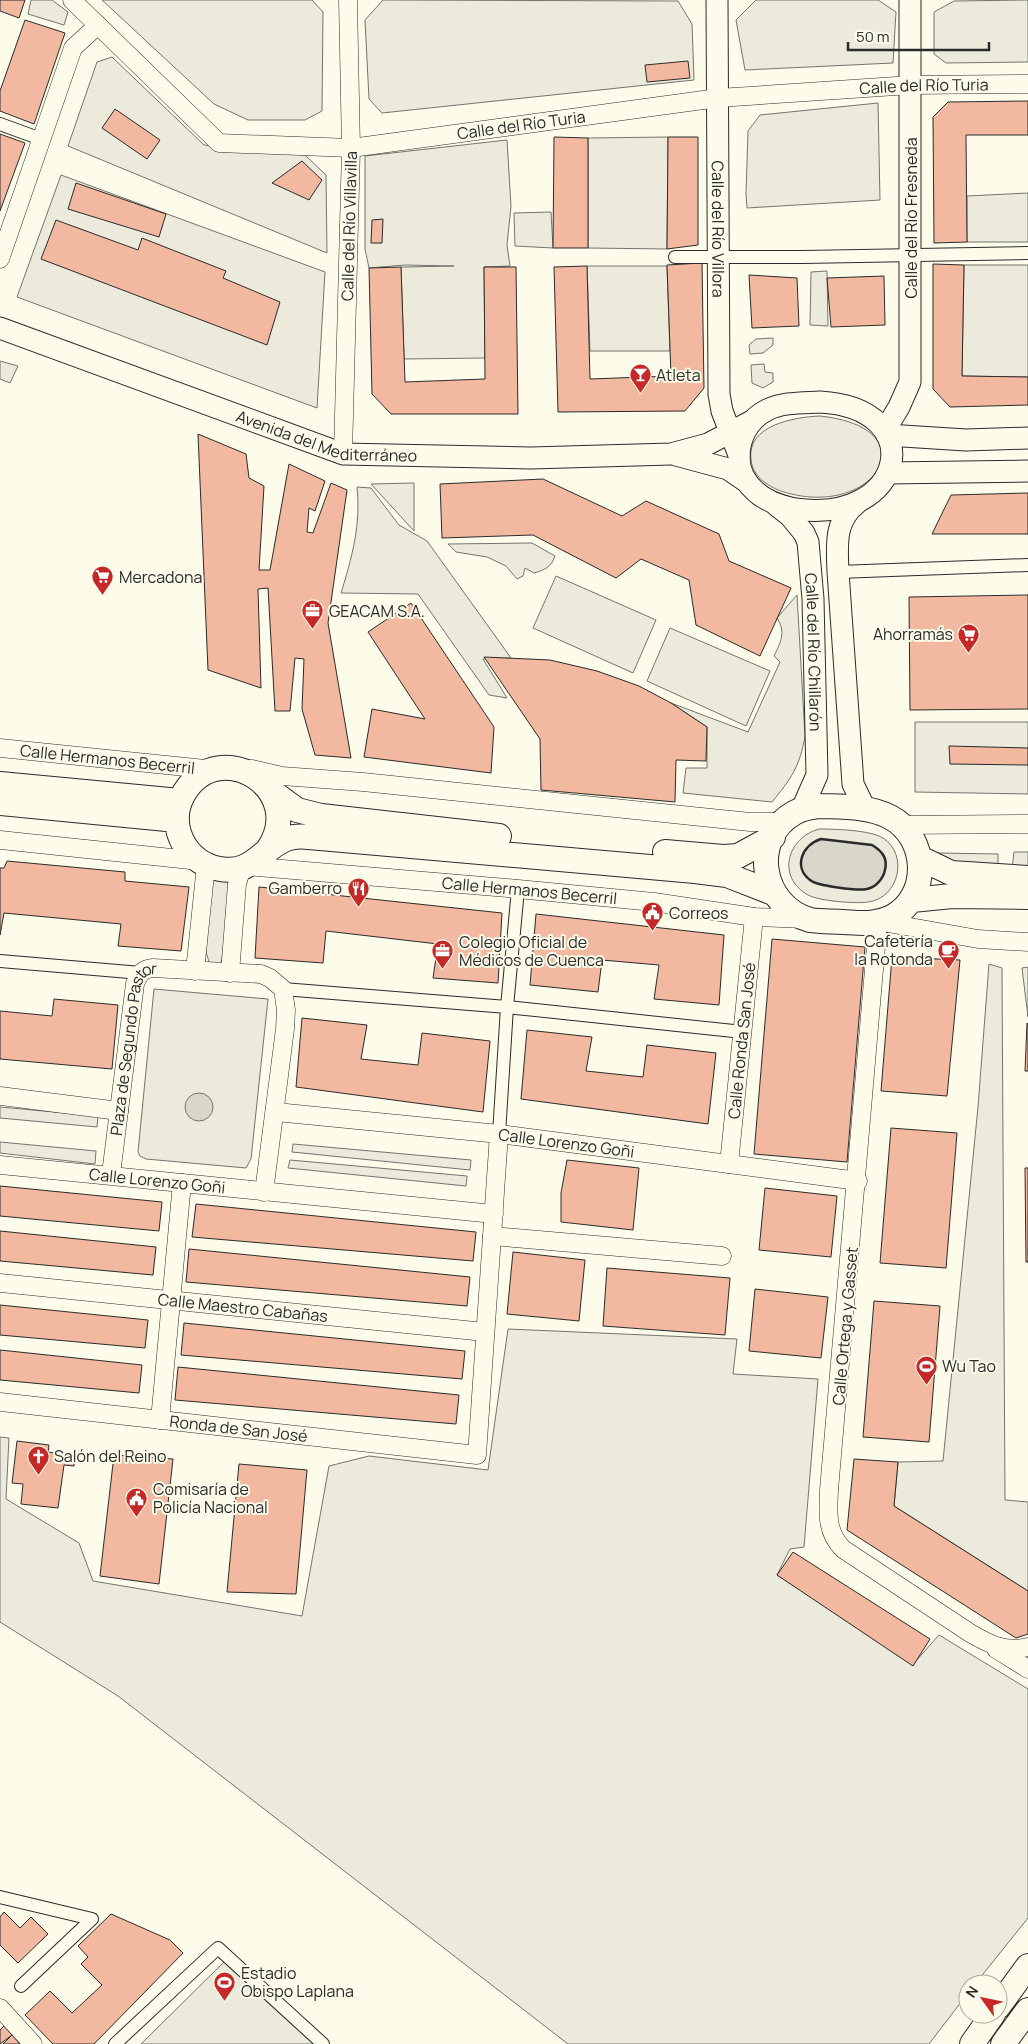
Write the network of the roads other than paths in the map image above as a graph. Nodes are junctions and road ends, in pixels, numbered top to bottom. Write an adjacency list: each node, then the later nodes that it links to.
1 (72, 0): 5 (street, Calle del Río Turia)
2 (348, 0): 11 (street, Calle del Río Villavilla)
3 (717, 0): 8 (street, Calle del Río Villora)
4 (910, 0): 7 (street, Calle del Río Fresneda)
5 (98, 26): 10 (street); 11 (street, Calle del Río Turia)
6 (1028, 84): 7 (street, Calle del Río Turia)
7 (911, 85): 8 (street, Calle del Río Turia); 13 (street, Calle del Río Fresneda)
8 (718, 98): 11 (street, Calle del Río Turia); 15 (street, Calle del Río Villora)
9 (0, 124): 10 (street)
10 (41, 139): 16 (street)
11 (351, 148): 22 (street, Calle del Río Villavilla)
12 (1028, 253): 13 (street)
13 (909, 254): 15 (street); 20 (street, Calle del Río Fresneda)
14 (675, 256): 15 (street)
15 (719, 257): 19 (street, Calle del Río Villora)
16 (0, 259)
17 (0, 328): 22 (street, Avenida del Mediterráneo)
18 (752, 421): 19 (street); 20 (street); 24 (street)
19 (730, 433): 23 (street); 24 (street, Calle del Río Villora)
20 (886, 433): 21 (street); 26 (street)
21 (1028, 438)
22 (343, 454): 23 (street, Avenida del Mediterráneo)
23 (671, 454): 27 (street)
24 (739, 455): 27 (street)
25 (1028, 471): 26 (street)
26 (888, 473): 28 (street)
27 (747, 482): 29 (street)
28 (857, 503): 29 (street); 31 (street, Calle del Río Chillarón)
29 (776, 505): 38 (street, Calle del Río Chillarón)
30 (1028, 565): 31 (street)
31 (838, 572): 39 (street, Calle del Río Chillarón)
32 (0, 748): 33 (street, Calle Hermanos Becerril)
33 (215, 770): 34 (main road, Calle Hermanos Becerril); 40 (main road, Calle Hermanos Becerril)
34 (242, 770): 36 (main road); 43 (street, Calle Hermanos Becerril)
35 (0, 784): 40 (main road)
36 (271, 791): 43 (main road); 45 (main road)
37 (0, 803): 40 (main road)
38 (802, 809): 39 (main road); 43 (main road)
39 (865, 809): 42 (main road)
40 (178, 810): 47 (main road)
41 (1028, 824): 42 (street)
42 (902, 825): 46 (main road)
43 (778, 830): 51 (main road)
44 (0, 840): 47 (street, Calle Hermanos Becerril)
45 (267, 851): 48 (main road); 51 (main road)
46 (920, 858): 49 (main road); 53 (main road)
47 (203, 863): 48 (main road, Calle Hermanos Becerril); 59 (street, Plaza de Segundo Pastor)
48 (247, 866): 50 (street, Calle Hermanos Becerril); 61 (street)
49 (1028, 878)
50 (518, 888): 54 (street, Calle Hermanos Becerril); 63 (street)
51 (774, 892): 55 (main road)
52 (1028, 897): 53 (main road)
53 (912, 900): 56 (main road)
54 (754, 917): 55 (street, Calle Hermanos Becerril); 64 (street, Calle Ronda San José)
55 (810, 920): 56 (main road)
56 (880, 923): 57 (street); 72 (street, Calle Ortega y Gasset)
57 (1028, 942)
58 (0, 961): 60 (street)
59 (195, 971): 60 (street, Plaza de Segundo Pastor); 61 (street, Plaza de Segundo Pastor)
60 (141, 972): 66 (street, Plaza de Segundo Pastor)
61 (230, 973): 62 (street, Plaza de Segundo Pastor)
62 (283, 989): 63 (street); 67 (street)
63 (507, 1007): 64 (street); 68 (street)
64 (743, 1032): 69 (street, Calle Ronda San José)
65 (0, 1096): 66 (street)
66 (119, 1111): 71 (street, Plaza de Segundo Pastor)
67 (276, 1112): 68 (street, Calle Lorenzo Goñi); 74 (street)
68 (499, 1134): 69 (street, Calle Lorenzo Goñi); 75 (street)
69 (728, 1164): 72 (street, Calle Lorenzo Goñi)
70 (0, 1165): 71 (street, Calle Lorenzo Goñi)
71 (111, 1174): 73 (street, Calle Lorenzo Goñi)
72 (858, 1180): 83 (street, Calle Ortega y Gasset)
73 (182, 1183): 74 (street, Calle Lorenzo Goñi); 79 (street)
74 (264, 1192): 75 (street, Calle Lorenzo Goñi)
75 (494, 1214): 76 (street)
76 (492, 1236): 77 (street); 80 (street)
77 (722, 1256)
78 (0, 1283): 79 (street, Calle Maestro Cabañas)
79 (171, 1300): 80 (street, Calle Maestro Cabañas); 82 (street)
80 (485, 1332): 82 (street, Ronda de San José)
81 (0, 1402): 82 (street, Ronda de San José)
82 (160, 1420)
83 (991, 1646): 84 (street, Calle Ortega y Gasset); 85 (street, Calle Ortega y Gasset)
84 (1028, 1647)
85 (1028, 1669)
86 (0, 1897): 88 (street)
87 (1028, 1966): 89 (main road)
88 (21, 1986)
89 (1008, 1993)
90 (0, 2008): 93 (street)
91 (1028, 2010): 97 (main road)
92 (986, 2024): 96 (main road)
93 (33, 2044)
94 (115, 2044): 95 (street)
95 (322, 2044)
96 (972, 2044)
97 (1003, 2044)

